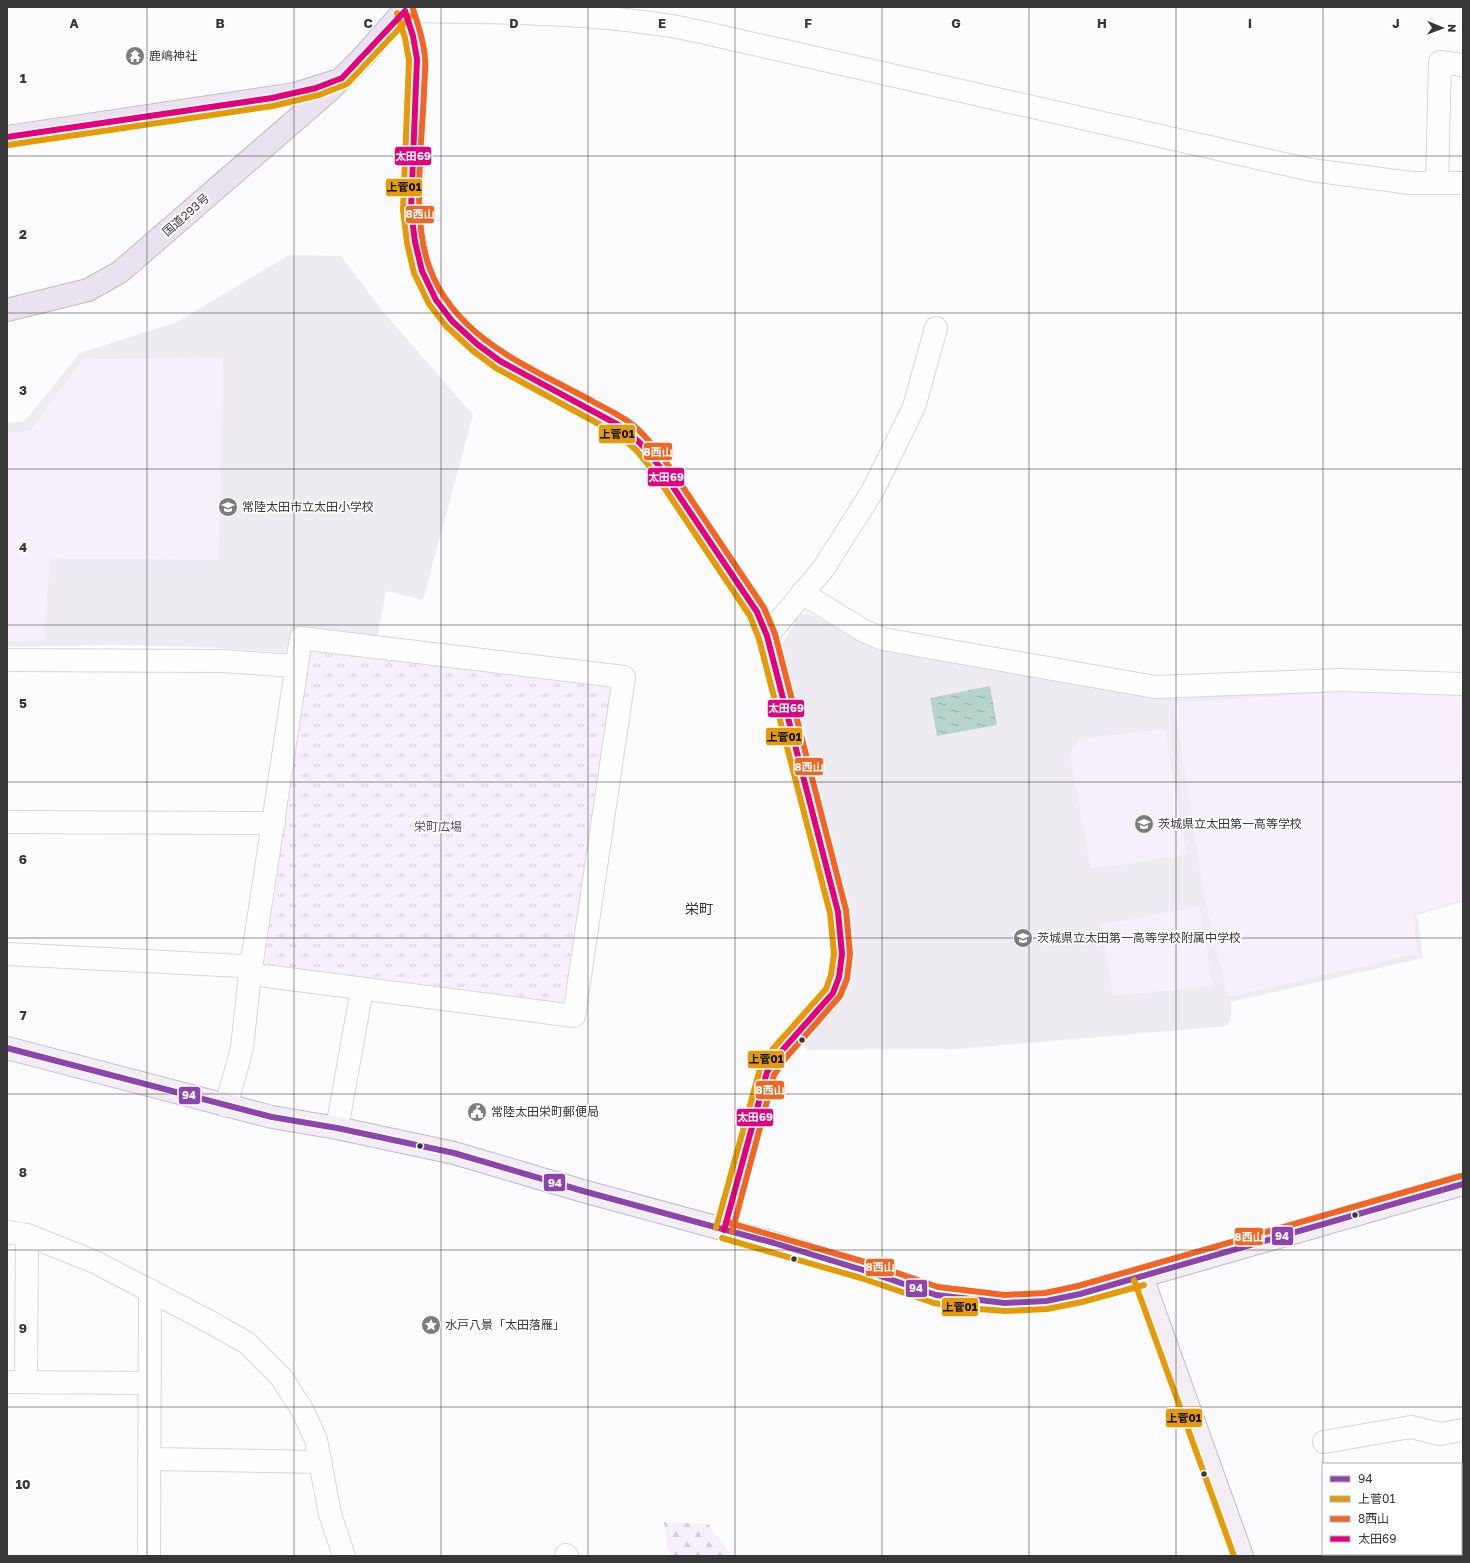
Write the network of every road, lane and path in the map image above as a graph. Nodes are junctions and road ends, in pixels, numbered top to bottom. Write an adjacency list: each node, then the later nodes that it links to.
1 (406, 9): 3 (highway, 国道293号); 7 (street); 12 (street)
2 (1463, 65): 7 (street)
3 (342, 78): 4 (highway, 国道293号); 5 (highway, 国道293号)
4 (294, 94): 5 (street); 6 (highway, 国道293号)
5 (303, 114): 9 (highway, 国道293号)
6 (7, 137)
7 (1437, 183): 8 (street)
8 (1463, 183)
9 (7, 310)
10 (936, 328): 11 (street)
11 (802, 593): 12 (street); 15 (street)
12 (767, 636): 25 (street)
13 (7, 660): 14 (street)
14 (296, 666): 17 (street); 20 (street)
15 (1463, 684)
16 (7, 822): 17 (street)
17 (274, 823): 19 (street)
18 (7, 954): 19 (street)
19 (250, 974): 20 (street); 22 (street)
20 (362, 989): 23 (street)
21 (7, 1048): 22 (main road)
22 (226, 1106): 23 (main road)
23 (337, 1128): 25 (main road)
24 (1463, 1184): 27 (main road)
25 (724, 1230): 27 (main road)
26 (17, 1234): 28 (street); 29 (street)
27 (1142, 1277): 37 (main road)
28 (150, 1290): 30 (street); 34 (street)
29 (17, 1382): 30 (street)
30 (150, 1383): 33 (street)
31 (1463, 1430): 32 (street)
32 (1324, 1442)
33 (149, 1459): 34 (street); 35 (street)
34 (321, 1462): 36 (street)
35 (149, 1556)
36 (344, 1556)
37 (1242, 1556)

